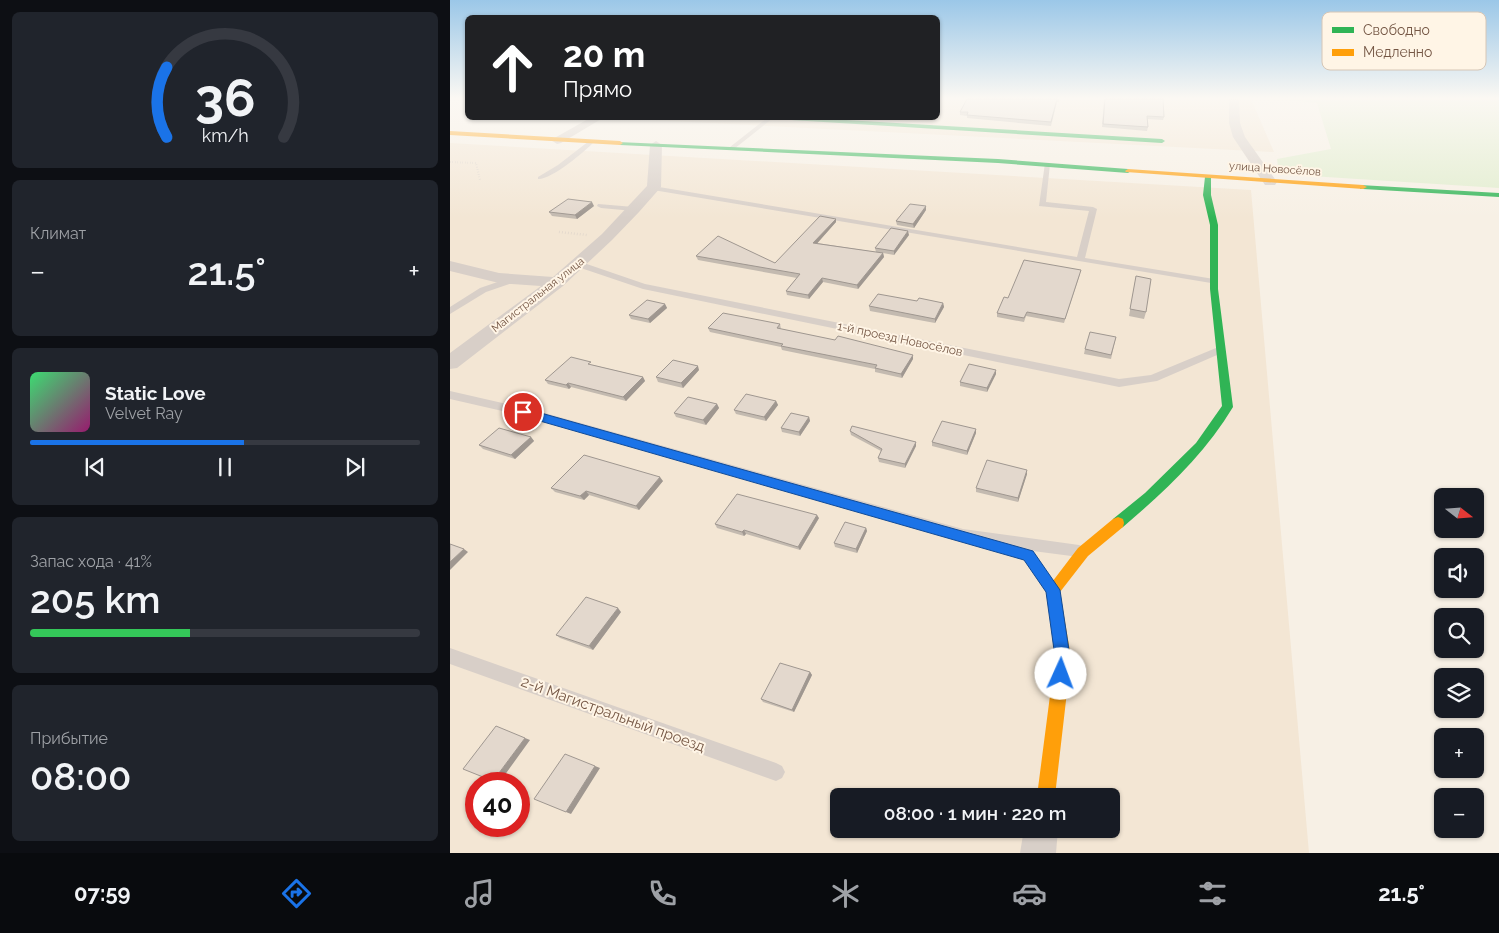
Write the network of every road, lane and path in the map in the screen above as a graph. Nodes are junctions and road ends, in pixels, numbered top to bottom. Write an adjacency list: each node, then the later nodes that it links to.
1 (539, 139): 5 (street, улица Новосёлов)
2 (744, 139): 9 (lane)
3 (1127, 139): 6 (street)
4 (1239, 139): 15 (street)
5 (557, 140): 7 (street, улица Новосёлов)
6 (1162, 141)
7 (591, 142): 8 (street, улица Новосёлов); 13 (lane)
8 (656, 145): 9 (street, улица Новосёлов); 16 (street)
9 (732, 148): 11 (street, улица Новосёлов)
10 (450, 162): 14 (path)
11 (1047, 164): 12 (street, улица Новосёлов); 22 (lane)
12 (1208, 177): 15 (street, улица Новосёлов); 27 (street)
13 (540, 178)
14 (480, 180)
15 (1270, 182): 17 (street, улица Новосёлов)
16 (653, 188): 19 (street, Магистральная улица); 22 (lane)
17 (1499, 195)
18 (601, 206): 19 (lane)
19 (634, 209): 21 (street, Магистральная улица)
20 (560, 232): 21 (path)
21 (607, 237): 23 (street, Магистральная улица)
22 (1081, 259): 27 (lane)
23 (578, 264): 26 (street, Магистральная улица); 29 (lane, 1-й проезд Новосёлов)
24 (450, 266): 25 (street)
25 (515, 279): 26 (street); 28 (lane)
26 (557, 282): 30 (street, Магистральная улица)
27 (1214, 282): 29 (street)
28 (450, 312)
29 (1220, 350): 33 (street)
30 (450, 363)
31 (450, 395): 32 (lane)
32 (963, 535): 33 (lane); 34 (lane)
33 (1083, 552): 34 (street)
34 (1053, 590): 37 (street)
35 (450, 656): 36 (lane, 2-й Магистральный проезд)
36 (776, 772)
37 (1047, 788)
38 (1040, 838): 39 (street)
39 (1038, 853)

